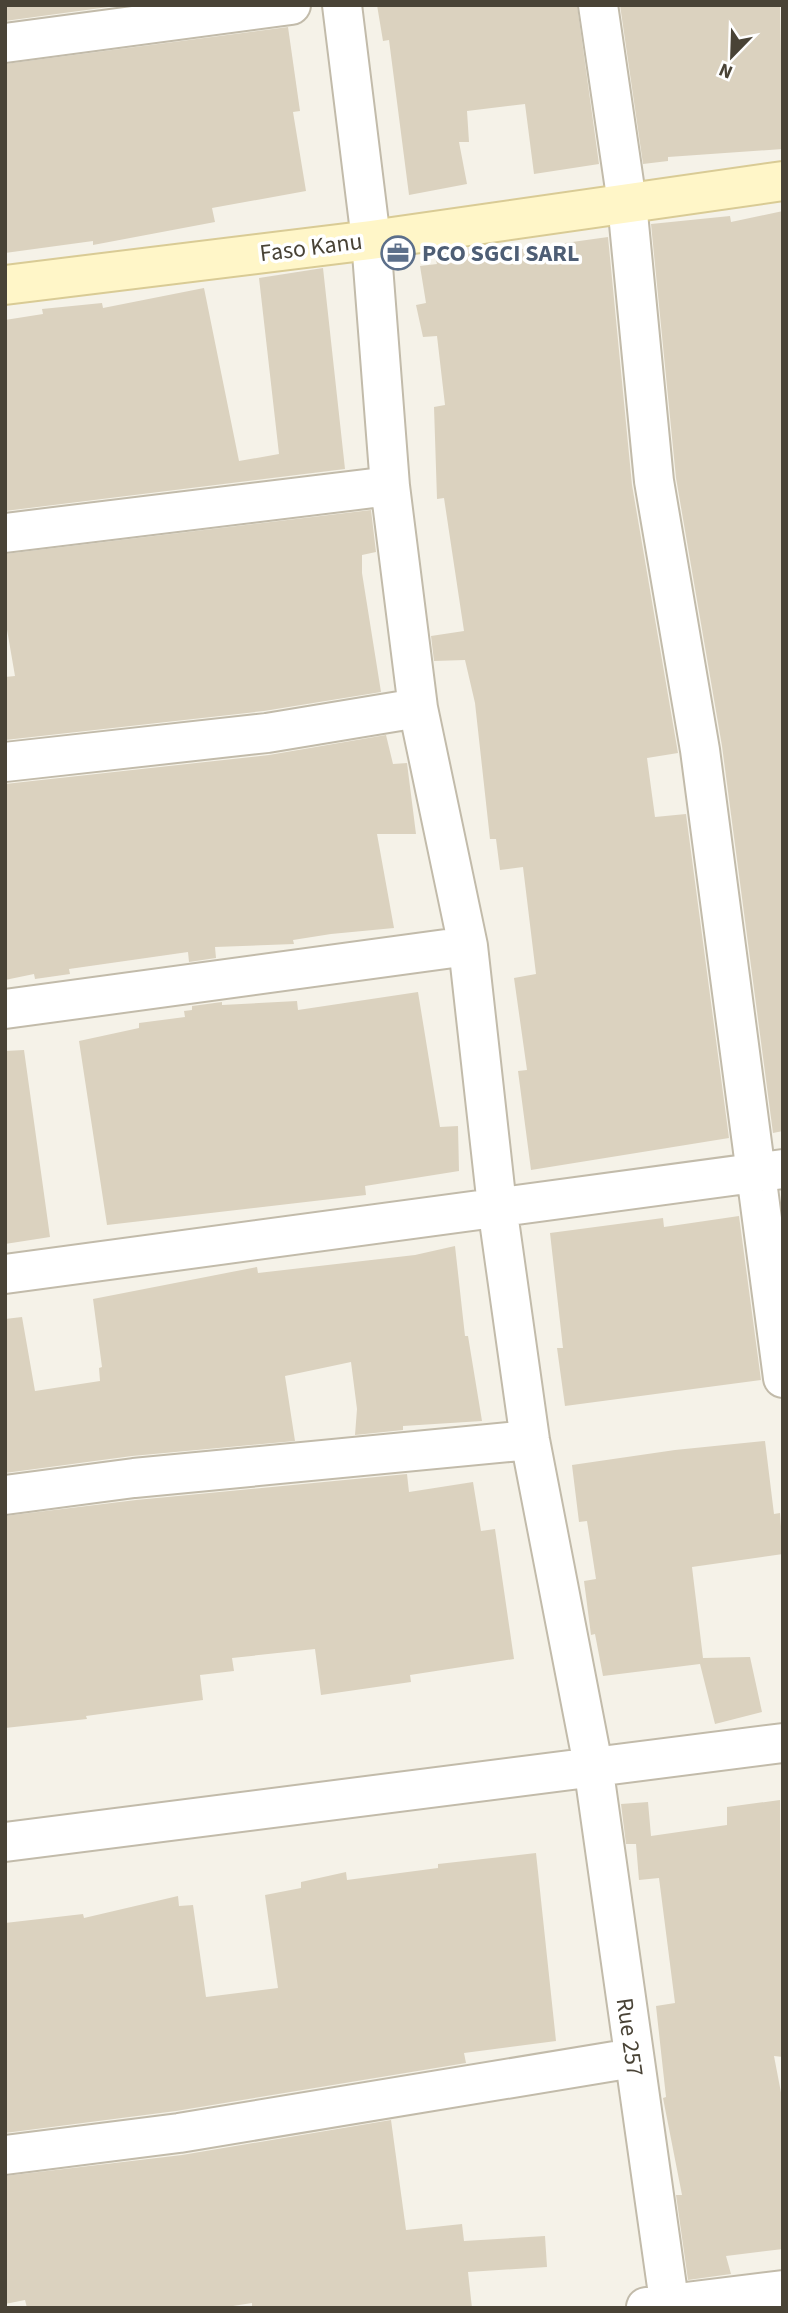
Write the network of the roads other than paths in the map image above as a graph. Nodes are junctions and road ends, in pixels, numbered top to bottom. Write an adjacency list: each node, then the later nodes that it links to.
1 (291, 5): 4 (street)
2 (342, 5): 7 (street, Rue 257)
3 (598, 5): 6 (street)
4 (5, 43)
5 (783, 181): 6 (main road, Faso Kanu)
6 (627, 203): 7 (main road, Faso Kanu); 15 (street)
7 (371, 240): 8 (main road, Faso Kanu); 9 (street, Rue 257)
8 (5, 285)
9 (390, 486): 10 (street); 11 (street, Rue 257)
10 (5, 533)
11 (418, 708): 12 (street); 13 (street, Rue 257)
12 (5, 762)
13 (468, 946): 14 (street); 16 (street, Rue 257)
14 (5, 1009)
15 (769, 1171): 16 (street); 18 (street)
16 (497, 1206): 17 (street); 19 (street, Rue 257)
17 (5, 1274)
18 (783, 1378)
19 (530, 1440): 20 (street); 22 (street, Rue 257)
20 (5, 1495)
21 (783, 1743): 22 (street)
22 (593, 1765): 23 (street); 24 (street, Rue 257)
23 (5, 1842)
24 (633, 2058): 25 (street); 27 (street, Rue 257)
25 (5, 2155)
26 (783, 2290): 27 (street)
27 (661, 2307)

